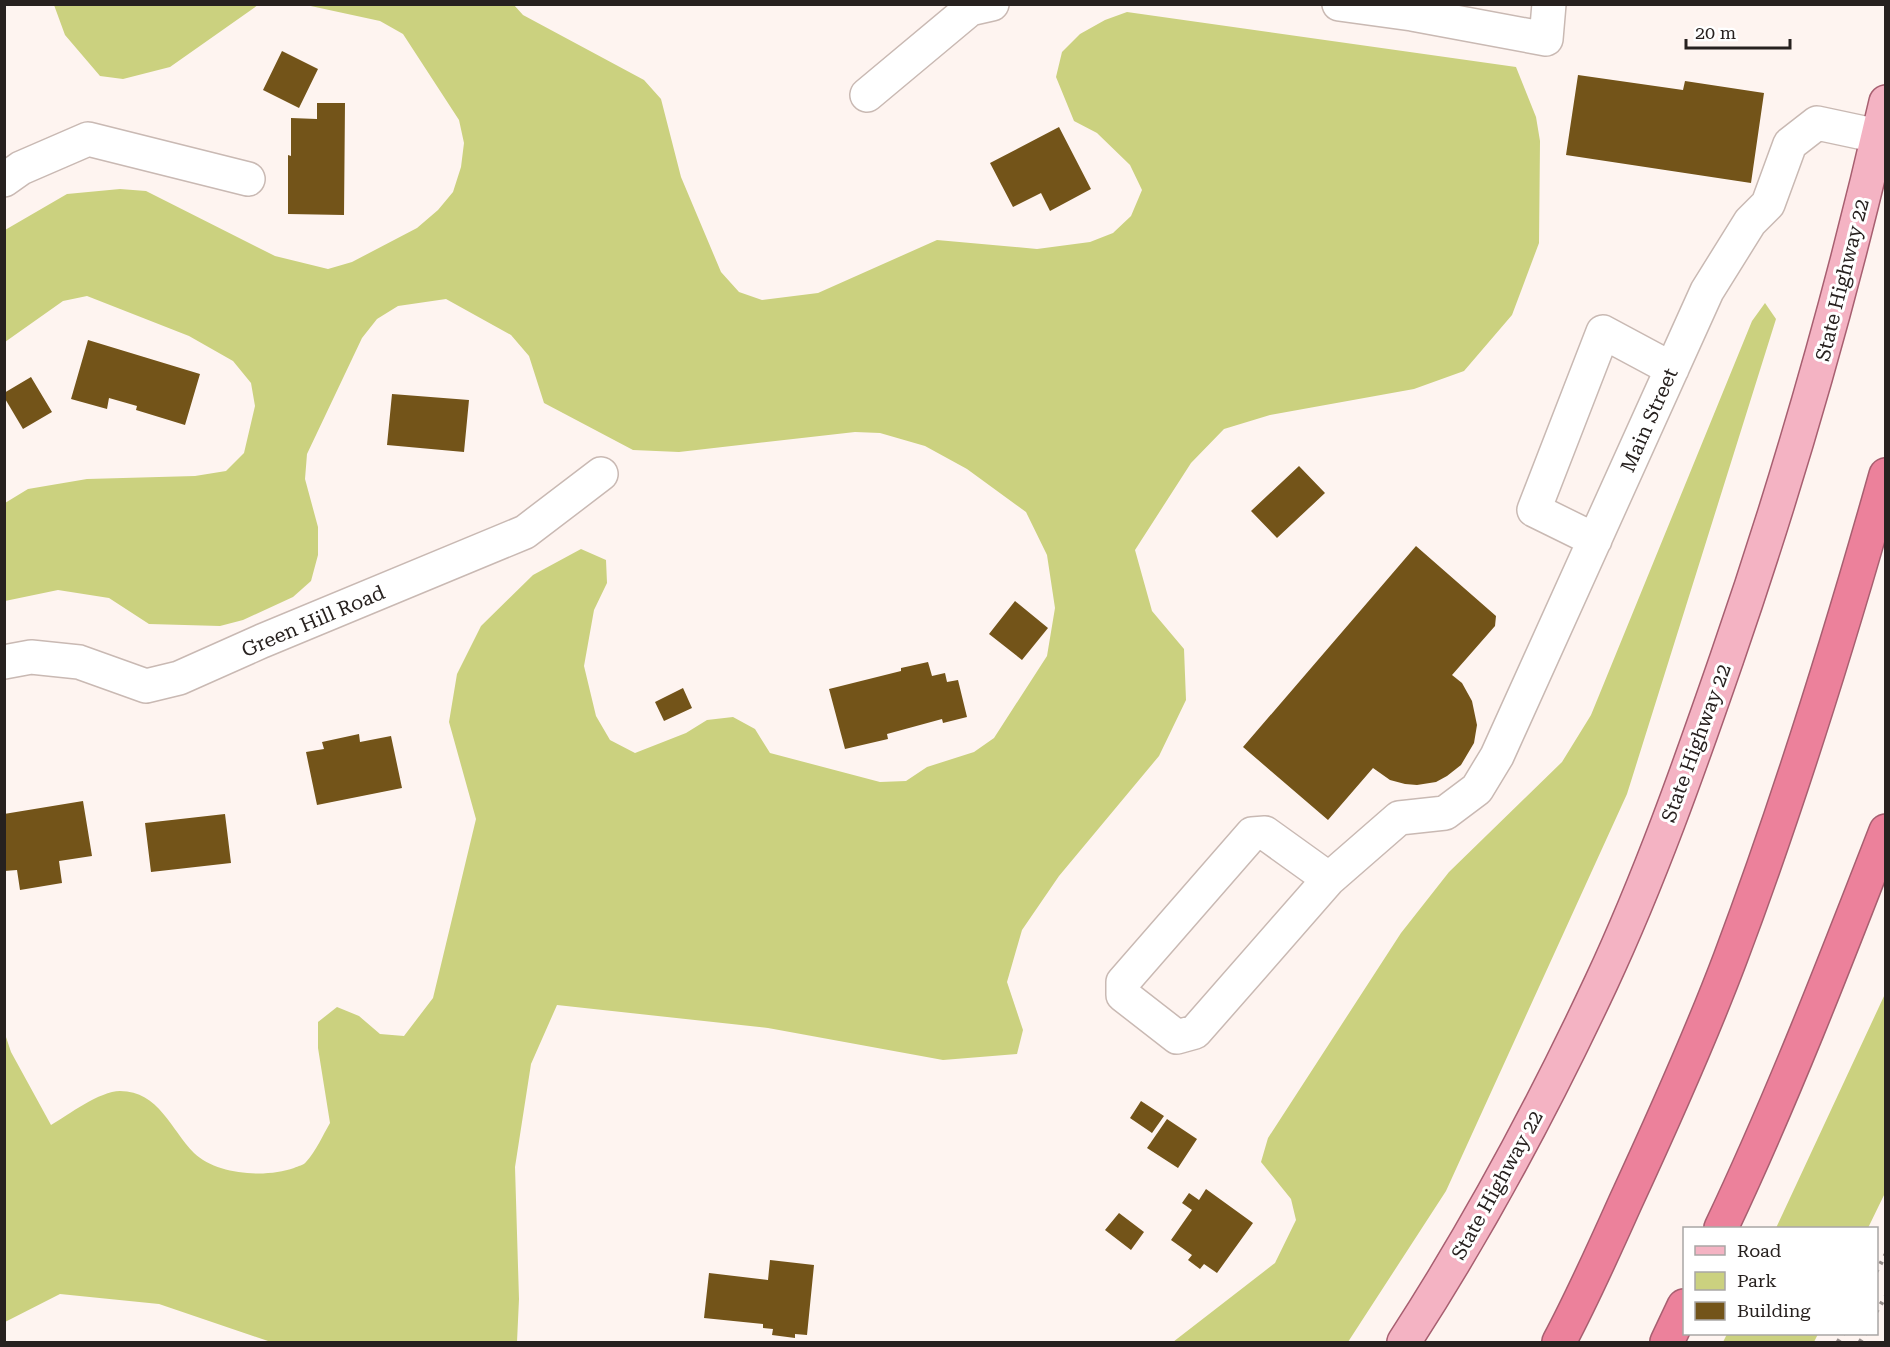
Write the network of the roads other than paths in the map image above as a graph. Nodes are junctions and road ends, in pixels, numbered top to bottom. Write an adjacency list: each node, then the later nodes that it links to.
1 (992, 4): 4 (street)
2 (1339, 4): 3 (street)
3 (1549, 4)
4 (867, 94)
5 (1886, 102): 6 (main road, State Highway 22)
6 (1878, 136): 9 (street, Main Street); 18 (main road, State Highway 22)
7 (248, 179): 8 (street)
8 (4, 180)
9 (1672, 369): 12 (street, Main Street); 12 (street)
10 (601, 474): 13 (street, Green Hill Road)
11 (1886, 475): 19 (highway)
12 (1595, 540): 15 (street, Main Street)
13 (4, 662)
14 (1886, 831): 16 (highway)
15 (1329, 879): 15 (street)
16 (1721, 1227)
17 (1683, 1307): 20 (highway)
18 (1404, 1342)
19 (1559, 1342)
20 (1667, 1342)

